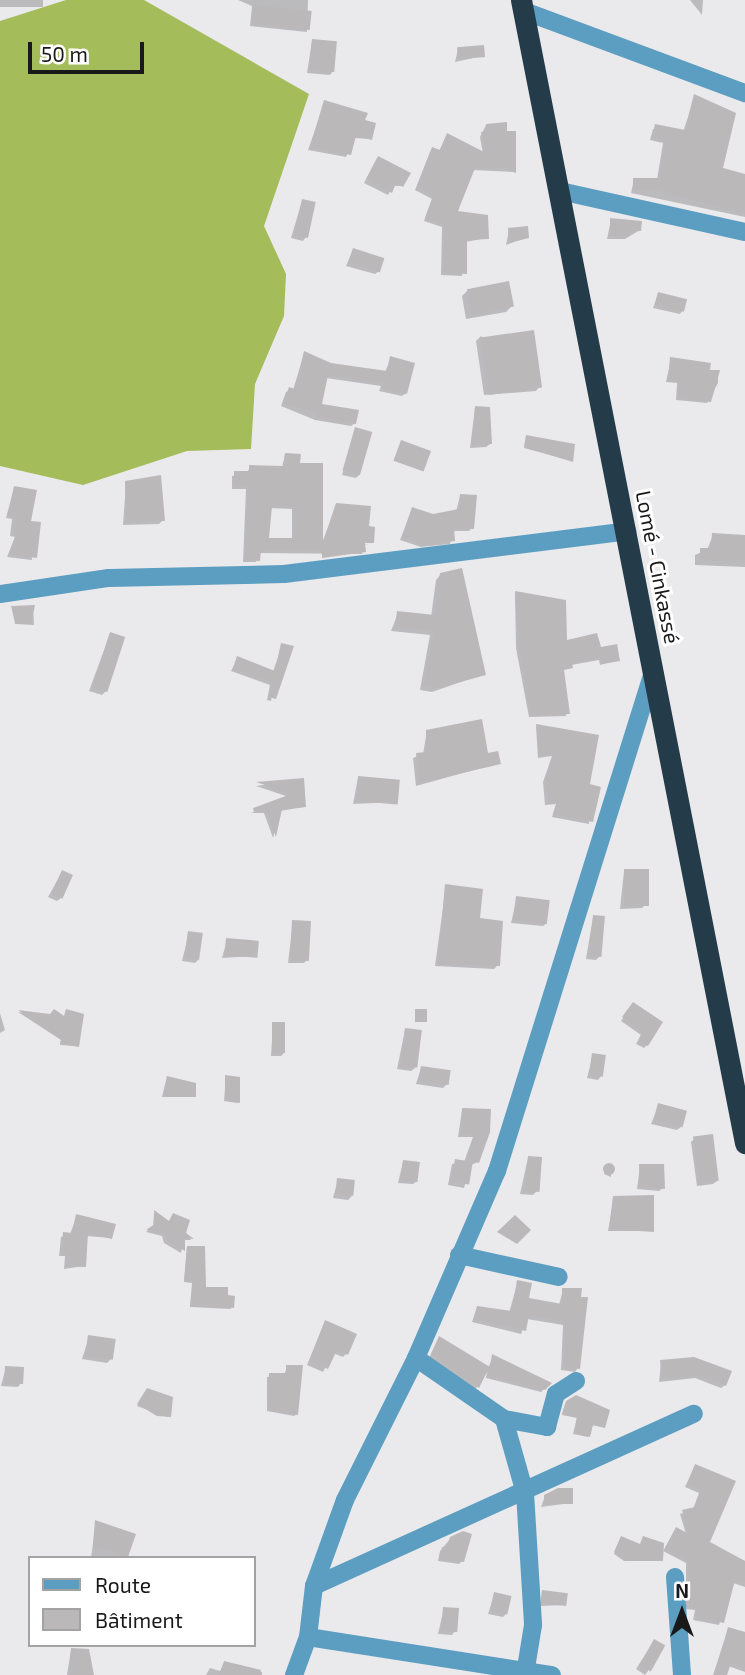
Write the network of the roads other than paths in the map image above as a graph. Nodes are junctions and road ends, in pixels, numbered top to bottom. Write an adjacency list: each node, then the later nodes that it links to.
1 (522, 6): 2 (street); 3 (highway, Lomé - Cinkassé)
2 (745, 93)
3 (560, 191): 4 (street); 5 (highway, Lomé - Cinkassé)
4 (745, 232)
5 (627, 531): 6 (street); 7 (highway, Lomé - Cinkassé)
6 (0, 594)
7 (653, 672): 8 (highway, Lomé - Cinkassé); 9 (street)
8 (745, 1143)
9 (459, 1255): 10 (street); 11 (street)
10 (559, 1278)
11 (416, 1358): 14 (street); 17 (street)
12 (576, 1381): 14 (street)
13 (694, 1414): 15 (street)
14 (504, 1419): 15 (street)
15 (525, 1493): 17 (street); 19 (street)
16 (675, 1577): 22 (street)
17 (314, 1586): 18 (street)
18 (308, 1637): 19 (street); 20 (street)
19 (526, 1668): 21 (street)
20 (301, 1672)
21 (552, 1675)
22 (682, 1675)

